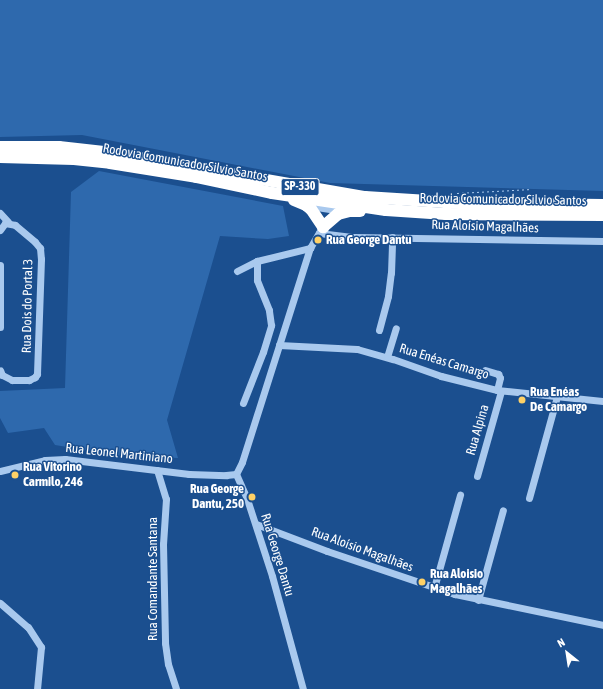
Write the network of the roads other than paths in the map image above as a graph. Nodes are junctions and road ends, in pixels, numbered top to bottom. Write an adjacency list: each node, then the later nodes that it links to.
1 (0, 146): 4 (highway, Rodovia Comunicador Silvio Santos / SP-330)
2 (0, 157): 3 (highway, Rodovia Comunicador Silvio Santos / SP-330)
3 (272, 193): 5 (highway); 6 (highway, Rodovia Comunicador Silvio Santos / SP-330)
4 (603, 204)
5 (306, 205): 7 (street); 12 (highway)
6 (386, 210): 7 (highway); 9 (highway, Rodovia Comunicador Silvio Santos / SP-330)
7 (349, 211): 12 (highway)
8 (0, 213): 10 (street)
9 (603, 215)
10 (8, 222): 11 (street); 24 (street, Rua Dois do Portal 3)
11 (0, 230)
12 (321, 230): 13 (street, Rua Aloísio Magalhães); 15 (street)
13 (392, 237): 14 (street, Rua Aloísio Magalhães); 21 (street)
14 (603, 242)
15 (310, 248): 16 (street); 22 (street)
16 (257, 260): 18 (street); 29 (street)
17 (0, 265): 19 (street)
18 (237, 271)
19 (0, 327)
20 (396, 328): 23 (street)
21 (379, 330)
22 (279, 345): 23 (street, Rua Enéas Camargo); 32 (street)
23 (387, 357): 26 (street, Rua Enéas Camargo)
24 (0, 370)
25 (485, 370): 26 (street)
26 (499, 390): 27 (street, Rua Enéas Camargo); 33 (street, Rua Alpina)
27 (557, 396): 28 (street, Rua Enéas Camargo); 34 (street)
28 (603, 401)
29 (243, 403)
30 (158, 470): 31 (street, Rua Leonel Martiniano); 32 (street, Rua Leonel Martiniano); 43 (street, Rua Comandante Santana)
31 (0, 471)
32 (236, 474): 37 (street, Rua George Dantu)
33 (477, 476)
34 (529, 498)
35 (459, 499): 38 (street)
36 (503, 510): 39 (street)
37 (256, 524): 38 (street, Rua Aloísio Magalhães); 44 (street, Rua George Dantu)
38 (434, 588): 39 (street, Rua Aloísio Magalhães)
39 (478, 600): 41 (street, Rua Aloísio Magalhães)
40 (0, 603): 42 (street)
41 (603, 625)
42 (37, 689)
43 (176, 689)
44 (303, 689)

